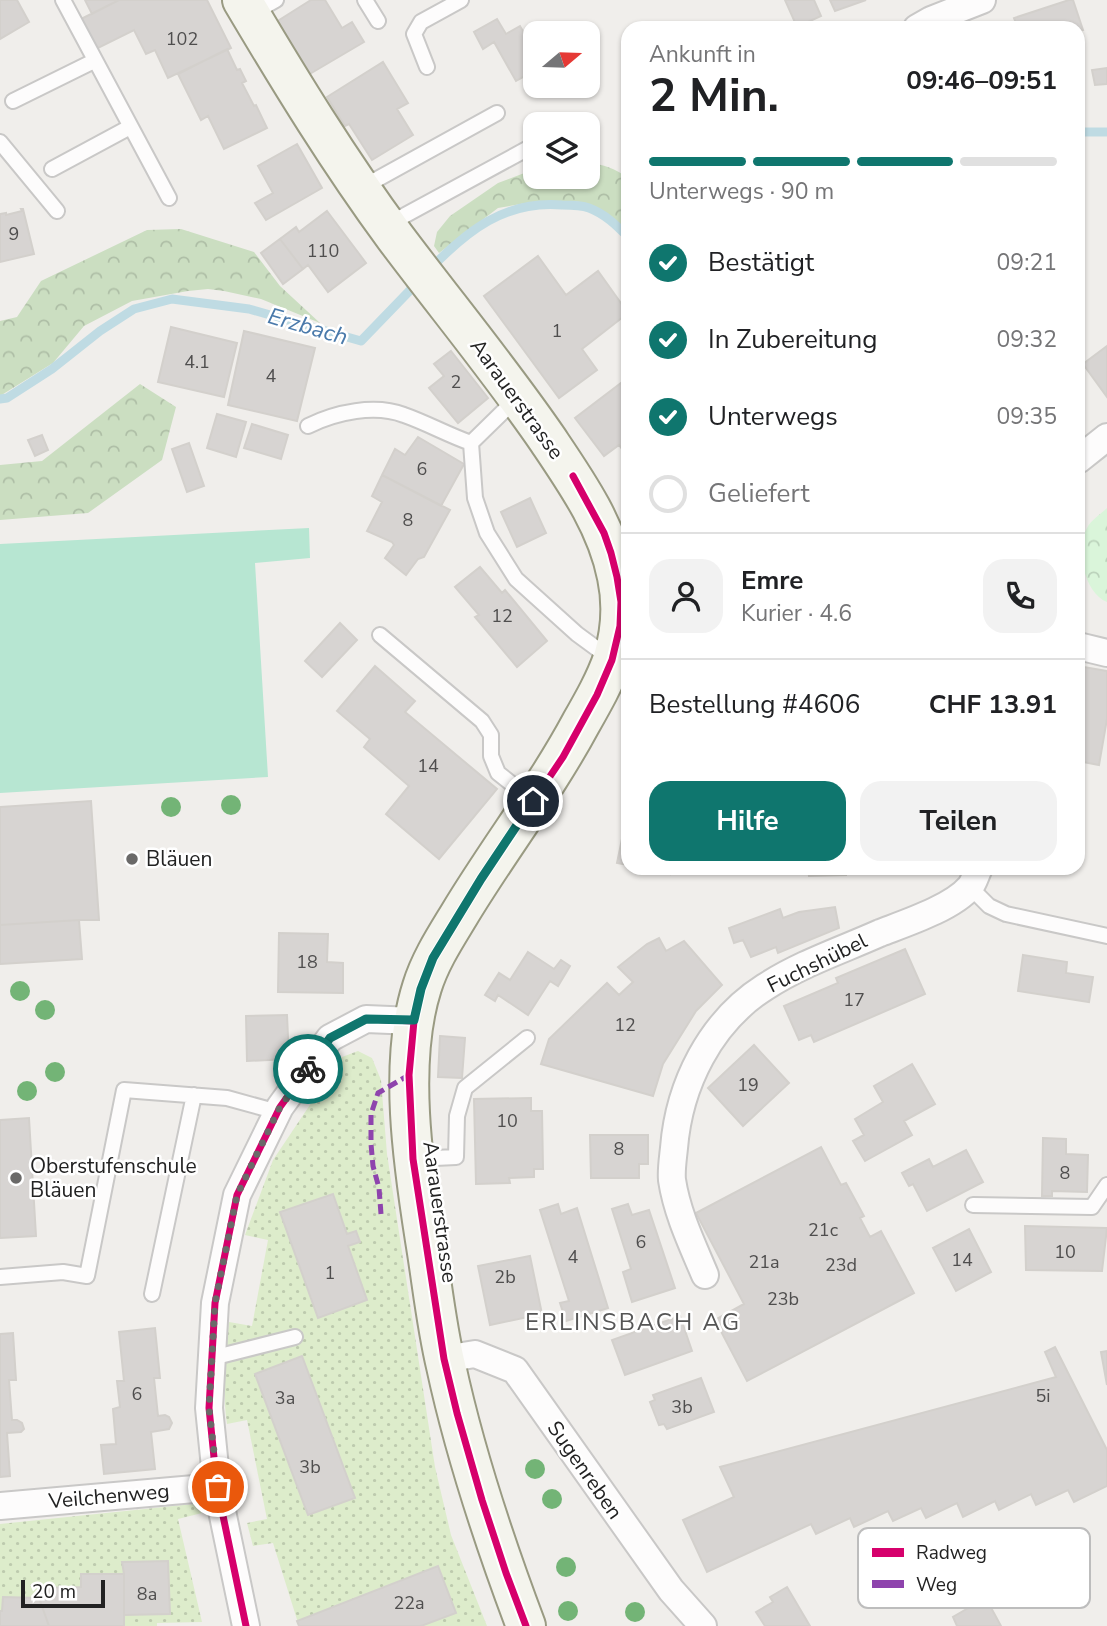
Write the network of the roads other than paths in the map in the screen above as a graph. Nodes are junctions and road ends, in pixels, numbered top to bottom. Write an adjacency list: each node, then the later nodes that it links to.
1 (63, 0): 8 (lane)
2 (365, 0): 6 (lane)
3 (461, 0): 9 (lane)
4 (982, 0): 7 (street)
5 (256, 5): 16 (main road, Aarauerstrasse)
6 (378, 21)
7 (929, 21)
8 (94, 61): 10 (lane); 12 (lane)
9 (427, 67)
10 (13, 101)
11 (497, 113): 16 (lane)
12 (130, 127): 15 (lane); 17 (lane)
13 (0, 142): 18 (lane)
14 (523, 152): 19 (lane)
15 (52, 169)
16 (362, 188): 19 (main road, Aarauerstrasse)
17 (169, 198)
18 (57, 211)
19 (392, 232): 20 (main road, Aarauerstrasse)
20 (519, 397): 23 (lane); 25 (main road, Aarauerstrasse)
21 (308, 426): 23 (lane)
22 (1107, 437): 24 (street)
23 (471, 443): 30 (lane)
24 (1085, 454)
25 (621, 588)
26 (621, 621): 30 (main road, Aarauerstrasse)
27 (380, 635): 31 (lane)
28 (1085, 648): 29 (street)
29 (1107, 653)
30 (620, 665): 31 (main road, Aarauerstrasse)
31 (533, 801): 34 (main road, Aarauerstrasse)
32 (975, 877): 33 (lane, Fuchshübel); 41 (street, Fuchshübel)
33 (1107, 936)
34 (414, 1020): 37 (street); 38 (main road, Aarauerstrasse)
35 (527, 1038): 38 (lane)
36 (194, 1095): 37 (lane); 42 (lane); 43 (lane)
37 (278, 1112): 45 (street)
38 (413, 1159): 46 (main road, Aarauerstrasse)
39 (1107, 1185): 40 (lane)
40 (973, 1205)
41 (705, 1275)
42 (0, 1277)
43 (152, 1294)
44 (295, 1336): 45 (lane)
45 (212, 1358): 47 (street)
46 (444, 1359): 50 (main road, Aarauerstrasse); 51 (street, Sugenreben)
47 (218, 1487): 48 (street, Veilchenweg); 49 (street)
48 (0, 1506)
49 (246, 1626)
50 (526, 1626)
51 (703, 1626)

